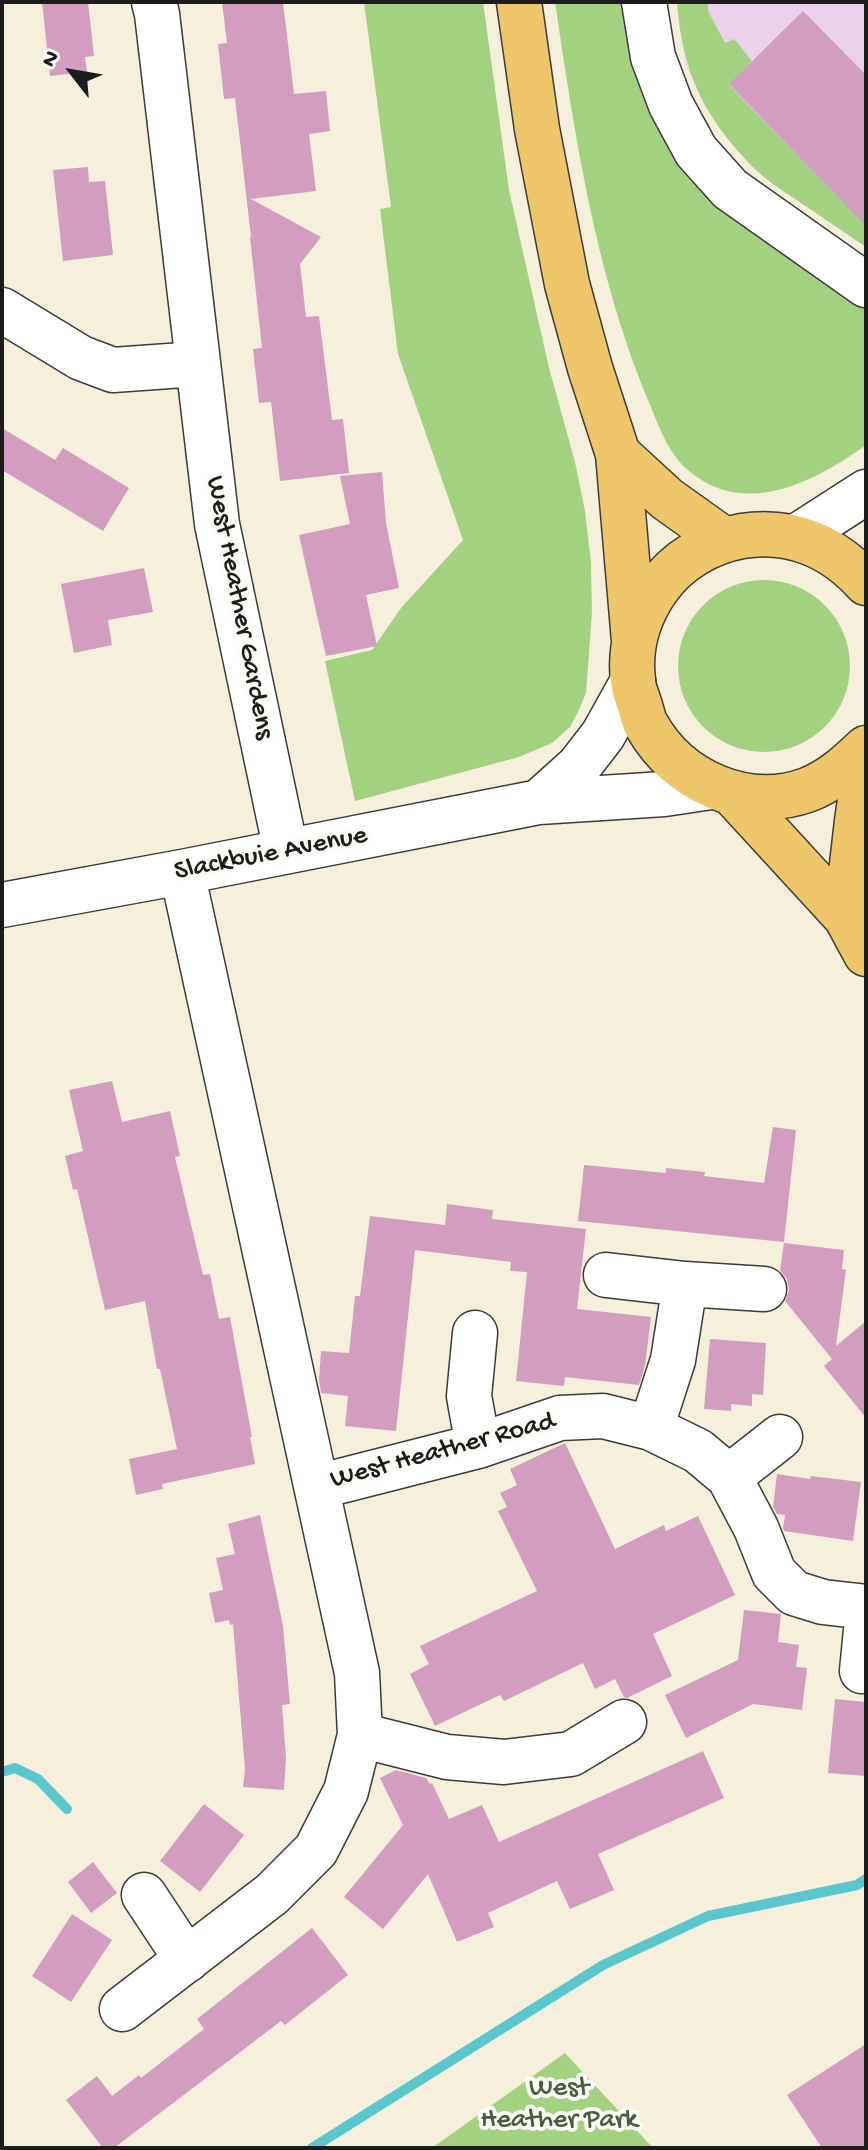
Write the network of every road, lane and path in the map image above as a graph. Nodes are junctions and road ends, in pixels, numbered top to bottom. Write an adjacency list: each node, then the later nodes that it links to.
1 (154, 2): 6 (street, West Heather Gardens)
2 (519, 2): 7 (main road)
3 (644, 2): 4 (street)
4 (866, 285)
5 (2, 310): 6 (street)
6 (197, 364): 17 (street, West Heather Gardens)
7 (618, 454): 10 (main road); 12 (main road)
8 (866, 492): 9 (street)
9 (796, 537): 10 (main road); 11 (main road)
10 (723, 539): 12 (main road)
11 (866, 583)
12 (633, 661): 15 (main road); 16 (street)
13 (866, 748): 15 (main road)
14 (866, 757): 20 (main road)
15 (722, 790): 16 (street, Slackbuie Avenue); 20 (main road)
16 (539, 802): 17 (street, Slackbuie Avenue)
17 (286, 851): 18 (street, Slackbuie Avenue)
18 (182, 872): 19 (street, Slackbuie Avenue); 29 (street, West Heather Road)
19 (2, 905)
20 (856, 936)
21 (606, 1275): 22 (street)
22 (685, 1284): 23 (street); 25 (street)
23 (764, 1289)
24 (475, 1333): 27 (street)
25 (651, 1428): 27 (street, West Heather Road); 28 (street, West Heather Road)
26 (780, 1437): 28 (street)
27 (478, 1446): 29 (street, West Heather Road)
28 (729, 1477): 30 (street, West Heather Road)
29 (317, 1487): 32 (street, West Heather Road)
30 (866, 1607)
31 (624, 1722): 32 (street)
32 (360, 1735): 34 (street, West Heather Road)
33 (144, 1895): 34 (street)
34 (187, 1960): 35 (street, West Heather Road)
35 (122, 2009)

